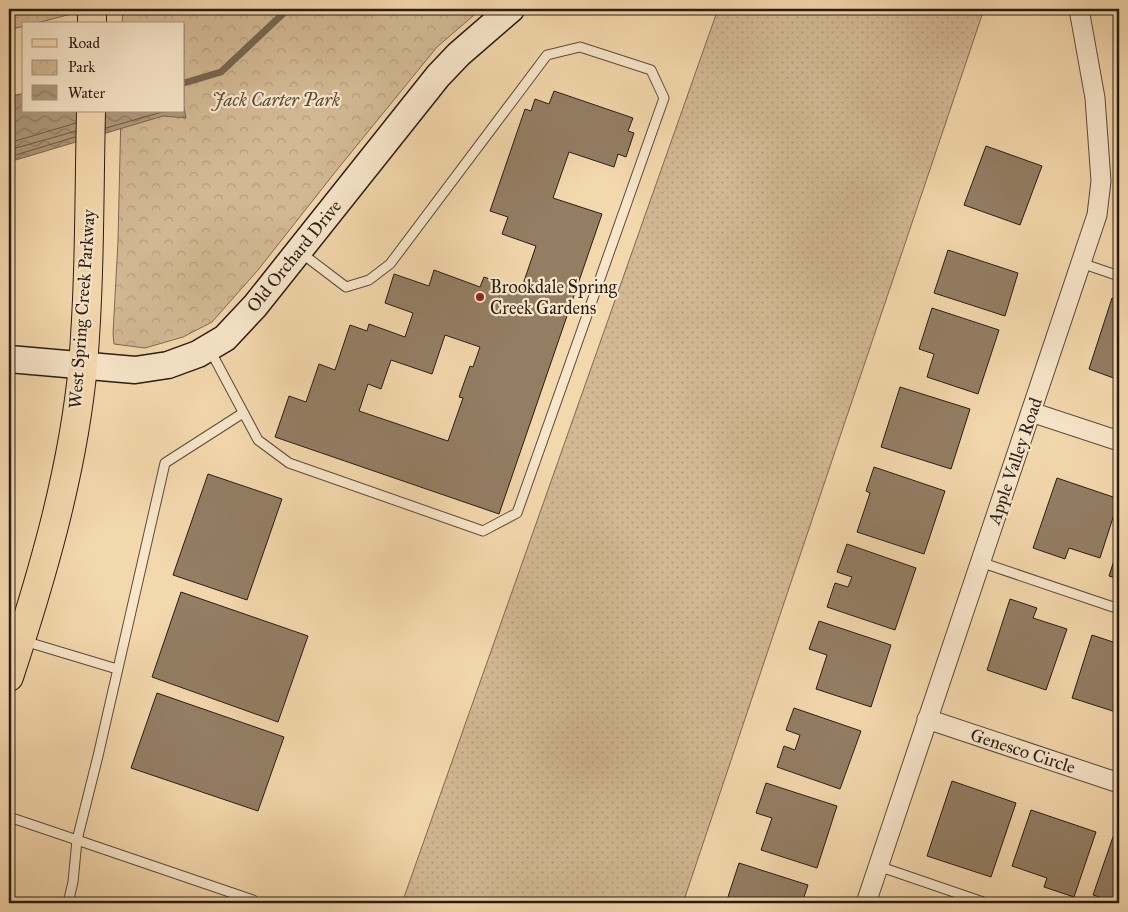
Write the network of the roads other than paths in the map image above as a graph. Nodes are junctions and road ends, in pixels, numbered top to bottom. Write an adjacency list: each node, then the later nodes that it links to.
1 (92, 9): 4 (main road)
2 (511, 9): 6 (street, Old Orchard Drive)
3 (1079, 9): 7 (street, Apple Valley Road)
4 (92, 22)
5 (91, 112): 11 (main road, West Spring Creek Parkway)
6 (299, 251): 9 (street, Old Orchard Drive); 13 (lane)
7 (1081, 262): 8 (lane); 12 (street, Apple Valley Road)
8 (1119, 276)
9 (209, 347): 11 (street, Old Orchard Drive); 13 (lane)
10 (9, 359): 11 (street, Old Orchard Drive)
11 (82, 366): 17 (main road, West Spring Creek Parkway)
12 (1031, 412): 14 (street); 15 (street, Apple Valley Road)
13 (243, 413): 18 (lane)
14 (1119, 442)
15 (980, 562): 16 (lane); 20 (street, Apple Valley Road)
16 (1119, 609)
17 (21, 640): 18 (lane); 19 (main road, West Spring Creek Parkway)
18 (117, 669): 23 (lane)
19 (9, 677)
20 (928, 719): 21 (street, Genesco Circle); 24 (street, Apple Valley Road)
21 (1119, 783)
22 (9, 817): 23 (lane)
23 (77, 840): 25 (lane); 26 (lane)
24 (878, 866): 27 (street, Apple Valley Road); 28 (lane)
25 (68, 903)
26 (252, 903)
27 (866, 903)
28 (986, 903)

